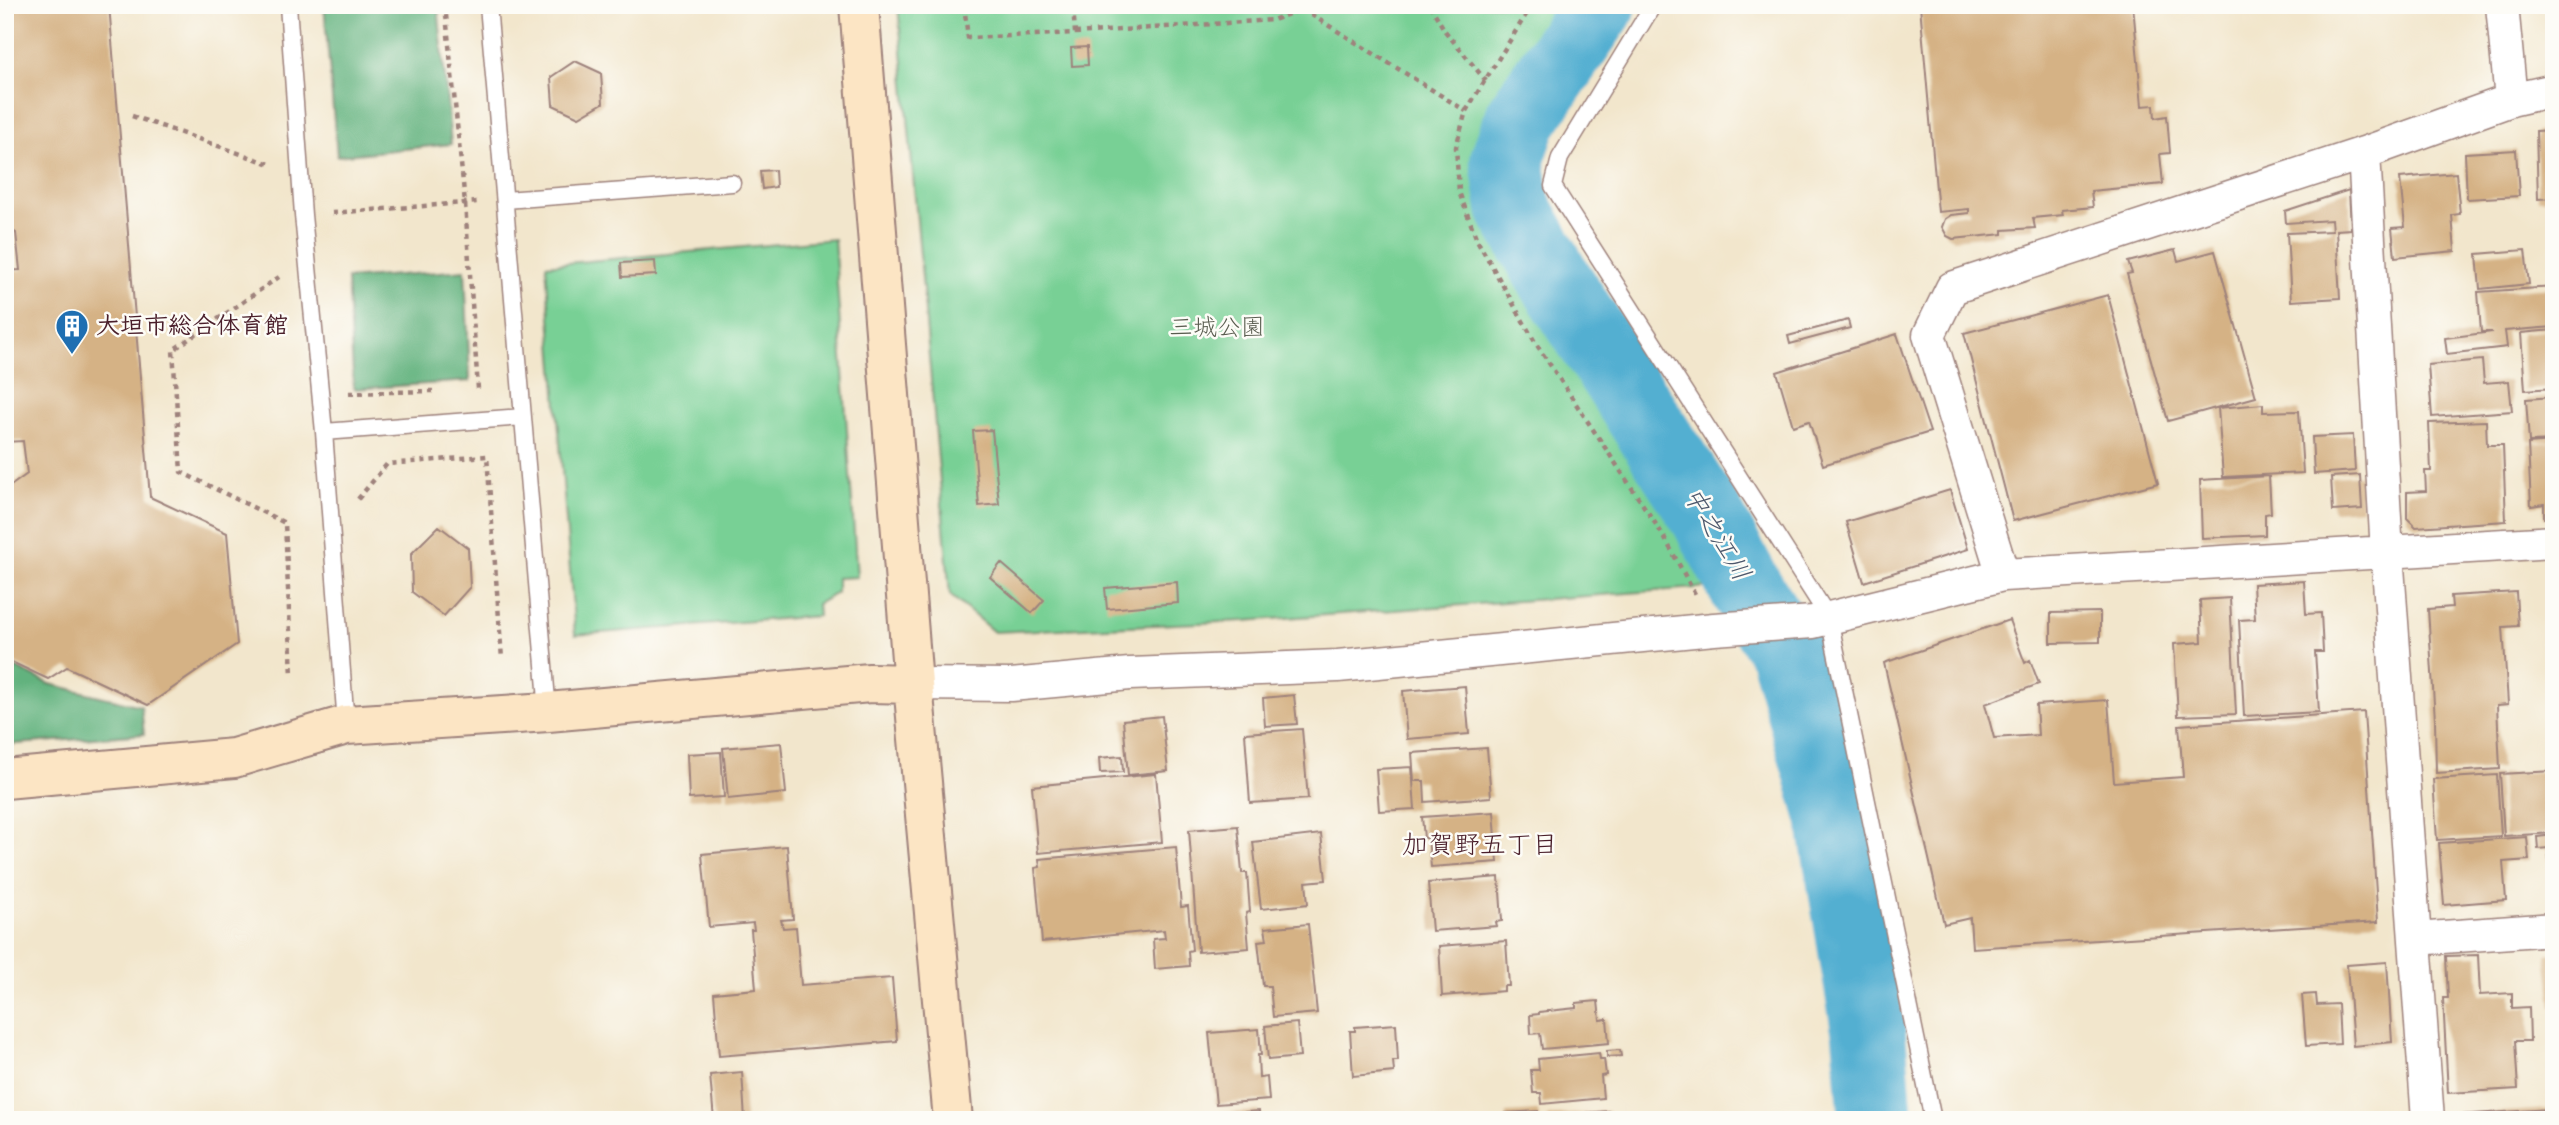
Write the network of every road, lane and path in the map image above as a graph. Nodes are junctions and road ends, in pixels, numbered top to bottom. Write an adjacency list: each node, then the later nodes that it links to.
1 (288, 5): 23 (lane)
2 (446, 5): 22 (path)
3 (488, 5): 21 (lane)
4 (859, 5): 38 (street)
5 (964, 5): 12 (path)
6 (1073, 5): 12 (path)
7 (1430, 5): 13 (path)
8 (1532, 5): 13 (path)
9 (1653, 5): 34 (lane)
10 (2502, 5): 15 (street)
11 (1301, 7): 12 (path); 16 (path)
12 (1075, 33)
13 (1486, 81): 16 (path)
14 (2554, 90): 15 (street)
15 (2511, 100): 18 (street)
16 (1466, 111): 35 (path)
17 (132, 116): 19 (path)
18 (2364, 153): 32 (street); 33 (street)
19 (271, 176)
20 (732, 183): 21 (lane)
21 (505, 200): 22 (path); 28 (lane)
22 (465, 202): 23 (path); 25 (path)
23 (303, 215): 29 (lane)
24 (279, 264): 37 (path)
25 (471, 390)
26 (436, 391): 27 (path)
27 (349, 395)
28 (523, 417): 29 (lane); 39 (lane)
29 (324, 432): 40 (lane)
30 (356, 500): 36 (path)
31 (2554, 542): 32 (street)
32 (2388, 552): 33 (street); 43 (street)
33 (2003, 575): 34 (street)
34 (1821, 620): 35 (street); 45 (lane)
35 (1725, 628): 38 (street)
36 (502, 659)
37 (292, 676)
38 (913, 684): 39 (street); 44 (street)
39 (548, 712): 40 (street)
40 (346, 725): 41 (street)
41 (5, 779)
42 (2554, 929): 43 (street)
43 (2415, 939): 46 (street)
44 (953, 1120)
45 (1933, 1120)
46 (2428, 1120)

